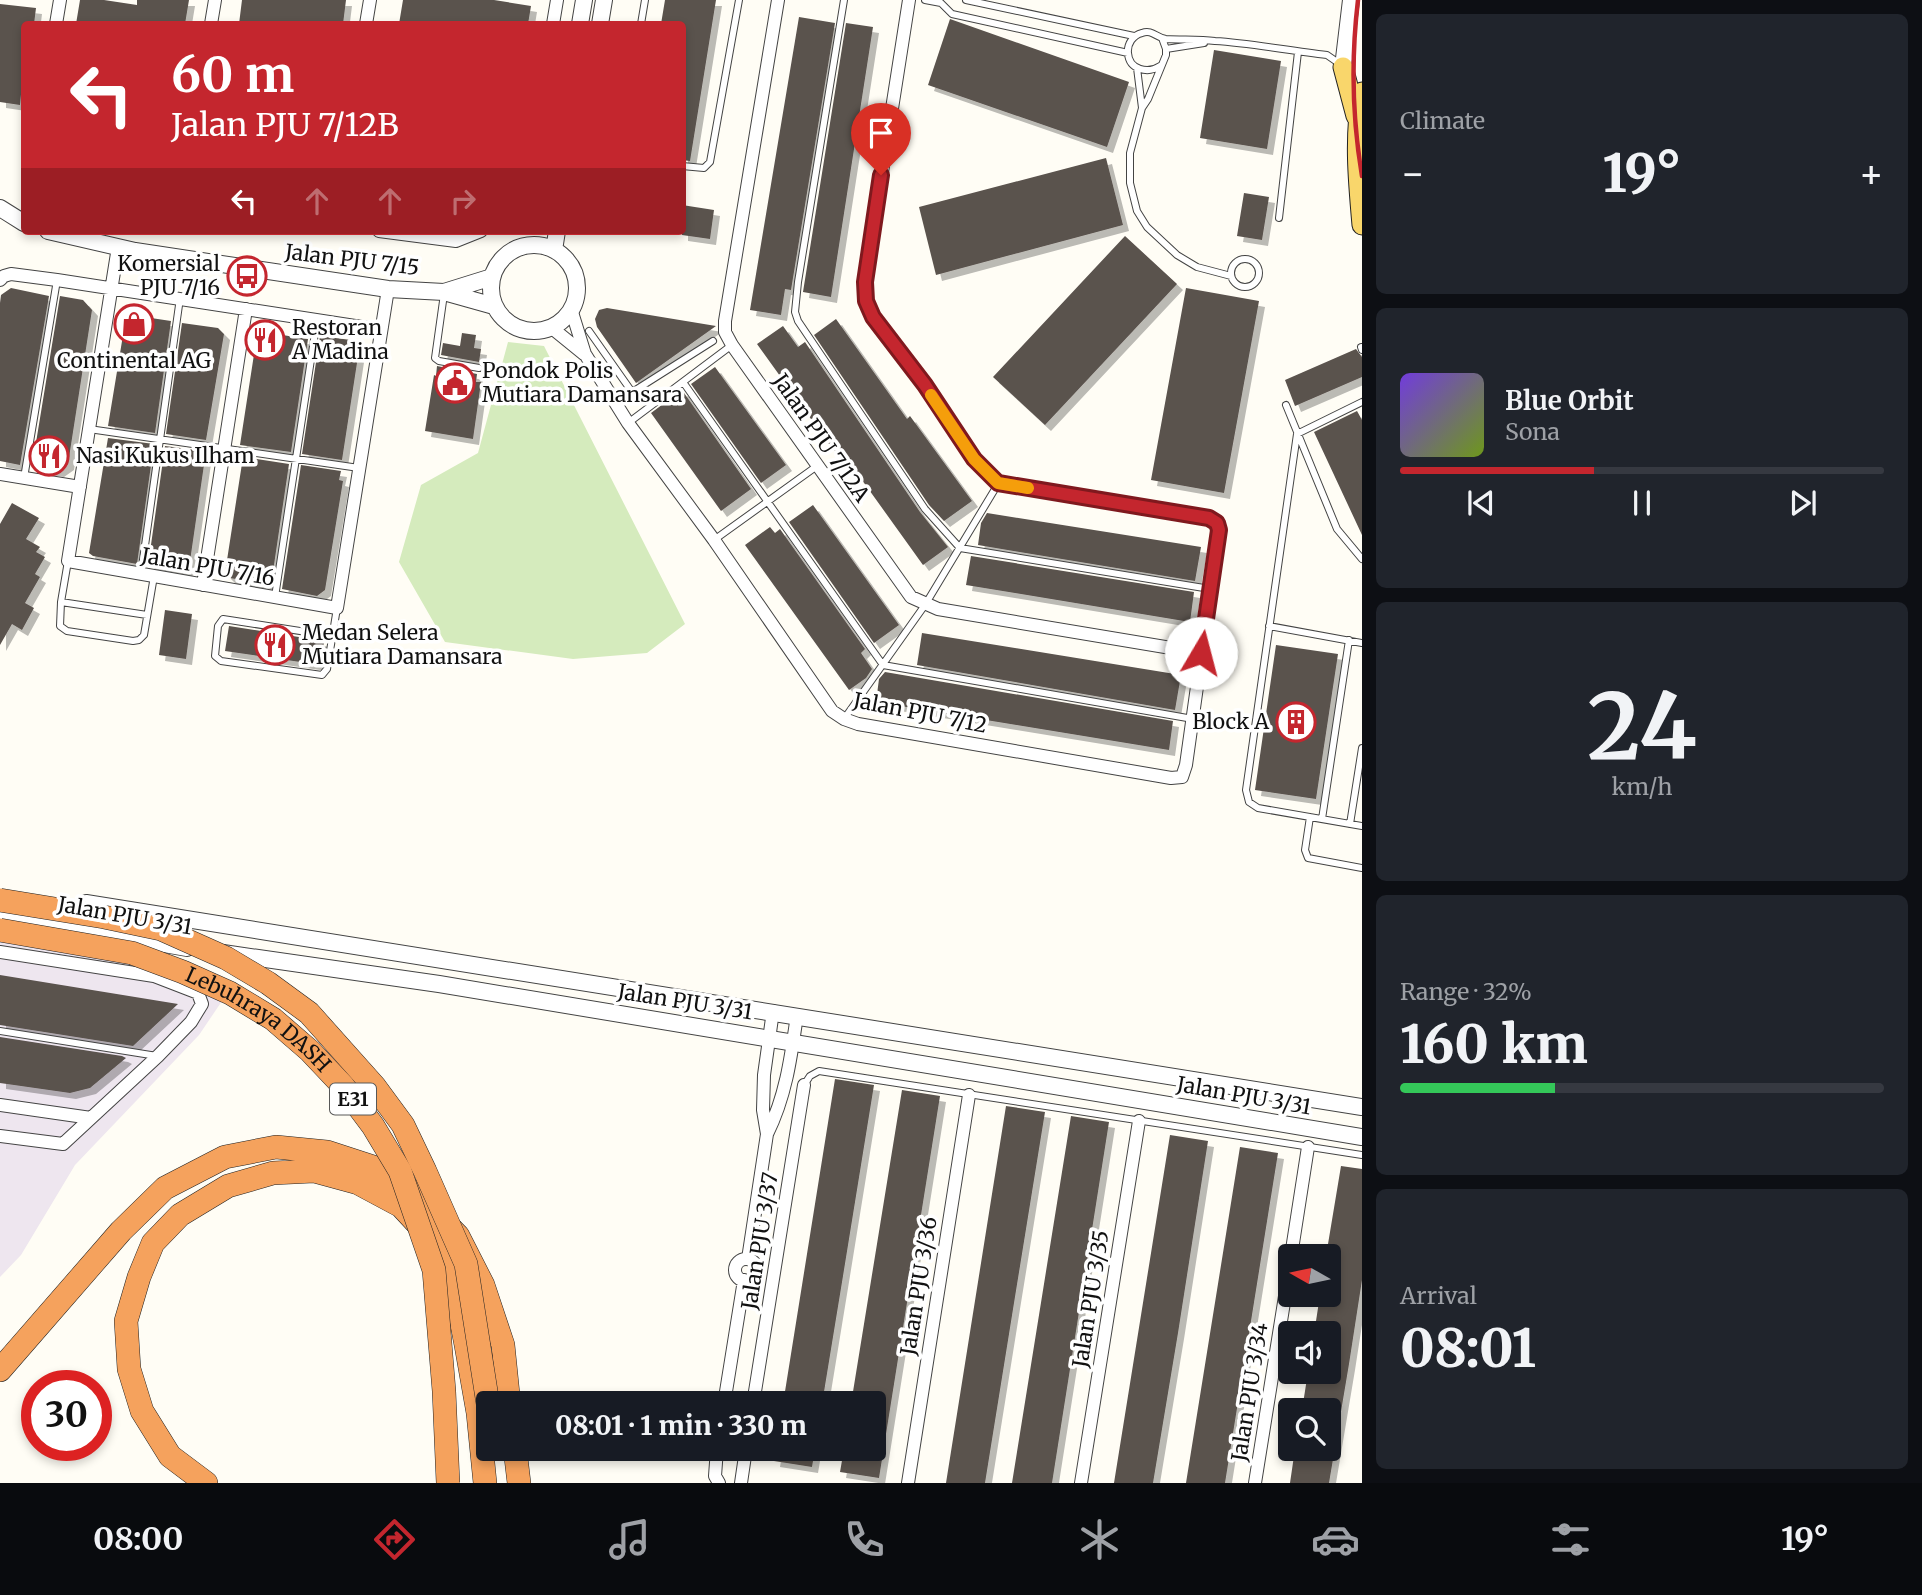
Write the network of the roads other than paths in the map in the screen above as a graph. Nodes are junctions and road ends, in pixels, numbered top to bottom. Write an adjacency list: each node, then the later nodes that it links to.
1 (60, 0): 17 (street)
2 (215, 0): 18 (street)
3 (370, 0): 19 (street)
4 (557, 0): 20 (street)
5 (584, 0): 21 (street)
6 (604, 0): 22 (street)
7 (645, 0): 23 (lane)
8 (739, 0): 38 (lane)
9 (778, 0): 66 (street, Jalan PJU 7/12A)
10 (844, 0): 88 (lane)
11 (909, 0): 84 (street)
12 (925, 0): 16 (lane)
13 (949, 0): 16 (lane)
14 (965, 0): 24 (lane)
15 (1351, 0): 27 (street)
16 (941, 3): 30 (lane)
17 (56, 21)
18 (212, 21)
19 (366, 21)
20 (554, 21)
21 (580, 21)
22 (600, 21)
23 (642, 21)
24 (1134, 36): 25 (lane); 30 (lane)
25 (1162, 38): 26 (lane); 28 (lane)
26 (1217, 41): 28 (lane); 29 (lane)
27 (1345, 43): 31 (lane); 33 (street)
28 (1166, 49): 32 (lane)
29 (1298, 52): 31 (lane); 40 (lane)
30 (1128, 53): 34 (lane)
31 (1326, 55): 33 (lane)
32 (1160, 66): 34 (lane); 36 (lane)
33 (1343, 67): 37 (main road)
34 (1137, 68): 36 (lane)
35 (1362, 92): 37 (main road)
36 (1142, 108): 50 (lane)
37 (1357, 121): 42 (main road)
38 (686, 166)
39 (0, 208): 41 (street)
40 (1279, 218)
41 (21, 221)
42 (1362, 225)
43 (66, 235): 48 (street, Jalan PJU 7/15)
44 (410, 235): 45 (street)
45 (471, 235)
46 (556, 235): 49 (street)
47 (538, 238): 49 (street); 51 (street)
48 (118, 247): 54 (street); 55 (street, Jalan PJU 7/15)
49 (554, 250): 60 (street)
50 (1231, 276): 50 (lane)
51 (492, 277): 56 (street, Jalan PJU 7/15); 58 (street)
52 (57, 280): 53 (street); 54 (street); 83 (lane)
53 (0, 281)
54 (112, 288): 57 (street); 75 (street)
55 (388, 289): 56 (street, Jalan PJU 7/15); 63 (street)
56 (444, 292): 58 (street, Jalan PJU 7/15); 68 (lane)
57 (180, 298): 59 (street); 77 (lane)
58 (494, 306): 62 (street)
59 (246, 309): 61 (street); 78 (street)
60 (572, 309): 62 (street); 67 (street, Jalan PJU 7/12)
61 (317, 320): 63 (street); 79 (lane)
62 (552, 328): 67 (street, Jalan PJU 7/12)
63 (381, 330): 81 (street)
64 (589, 331): 70 (lane)
65 (713, 341): 70 (lane)
66 (732, 345): 69 (lane); 80 (street, Jalan PJU 7/12A)
67 (585, 354): 72 (street, Jalan PJU 7/12)
68 (479, 368)
69 (683, 382): 74 (lane); 86 (lane)
70 (632, 392): 72 (lane)
71 (1362, 402): 76 (lane)
72 (615, 403): 74 (street, Jalan PJU 7/12)
73 (1286, 405): 76 (lane)
74 (628, 424): 87 (street, Jalan PJU 7/12)
75 (89, 429): 77 (lane); 85 (street)
76 (1297, 435): 89 (lane); 99 (lane)
77 (160, 439): 78 (lane); 91 (lane)
78 (225, 448): 79 (lane); 92 (street)
79 (296, 459): 81 (lane); 94 (lane)
80 (817, 466): 86 (lane); 96 (street, Jalan PJU 7/12A)
81 (359, 468): 97 (street)
82 (0, 474): 83 (street)
83 (24, 478): 85 (street)
84 (998, 483): 88 (lane); 93 (street, Jalan PJU 7/12)
85 (80, 486): 90 (street)
86 (769, 501): 87 (lane); 104 (lane)
87 (714, 540): 105 (street, Jalan PJU 7/12)
88 (960, 548): 93 (lane); 96 (lane)
89 (1362, 559)
90 (68, 561): 91 (street, Jalan PJU 7/16); 95 (lane)
91 (147, 575): 92 (street, Jalan PJU 7/16); 98 (lane)
92 (203, 585): 94 (street, Jalan PJU 7/16)
93 (1210, 589): 103 (street, Jalan PJU 7/12)
94 (274, 598): 97 (street, Jalan PJU 7/16)
95 (61, 602): 98 (lane); 98 (lane)
96 (925, 605): 103 (street); 104 (lane)
97 (337, 608): 100 (lane)
98 (147, 615)
99 (1269, 626): 101 (lane); 108 (lane)
100 (332, 636): 100 (lane)
101 (1349, 640): 102 (lane); 109 (lane)
102 (1362, 643)
103 (1201, 653): 106 (street, Jalan PJU 7/12)
104 (883, 665): 105 (lane); 106 (lane)
105 (844, 719): 106 (street, Jalan PJU 7/12)
106 (1193, 719)
107 (1362, 748): 110 (lane)
108 (1310, 817): 109 (lane); 112 (lane)
109 (1322, 819): 110 (lane)
110 (1350, 824): 111 (lane)
111 (1362, 826)
112 (1362, 869)
113 (0, 889): 118 (street, Jalan PJU 3/31)
114 (0, 900): 138 (highway, Lebuhraya DASH / E31, bridge)
115 (0, 915): 121 (street, Jalan PJU 3/31)
116 (0, 930): 147 (highway, Lebuhraya DASH / E31, bridge)
117 (0, 951): 123 (street)
118 (773, 1012): 119 (street, Jalan PJU 3/31); 121 (street)
119 (797, 1015): 122 (street); 127 (street, Jalan PJU 3/31)
120 (0, 1031): 123 (lane)
121 (769, 1037): 122 (street, Jalan PJU 3/31); 130 (street)
122 (793, 1041): 130 (street); 132 (street, Jalan PJU 3/31)
123 (158, 1056): 128 (street)
124 (804, 1085): 125 (lane); 141 (street, Jalan PJU 3/37)
125 (969, 1095): 129 (lane); 153 (street, Jalan PJU 3/36)
126 (0, 1105): 128 (street)
127 (1362, 1107)
128 (90, 1118): 131 (street)
129 (1139, 1121): 133 (lane); 154 (street, Jalan PJU 3/35)
130 (767, 1134): 140 (street)
131 (0, 1136)
132 (1362, 1137)
133 (1308, 1147): 134 (lane); 135 (street)
134 (1362, 1156)
135 (1293, 1244)
136 (1283, 1307): 155 (street, Jalan PJU 3/34)
137 (0, 1370): 139 (highway)
138 (486, 1391)
139 (508, 1391)
140 (726, 1391)
141 (756, 1391)
142 (495, 1461): 149 (highway)
143 (516, 1461): 150 (highway)
144 (716, 1461): 151 (street)
145 (744, 1461): 152 (street)
146 (206, 1483): 148 (highway)
147 (448, 1483)
148 (485, 1483)
149 (496, 1483)
150 (519, 1483)
151 (719, 1483)
152 (741, 1483)
153 (908, 1483)
154 (1081, 1483)
155 (1255, 1483)

